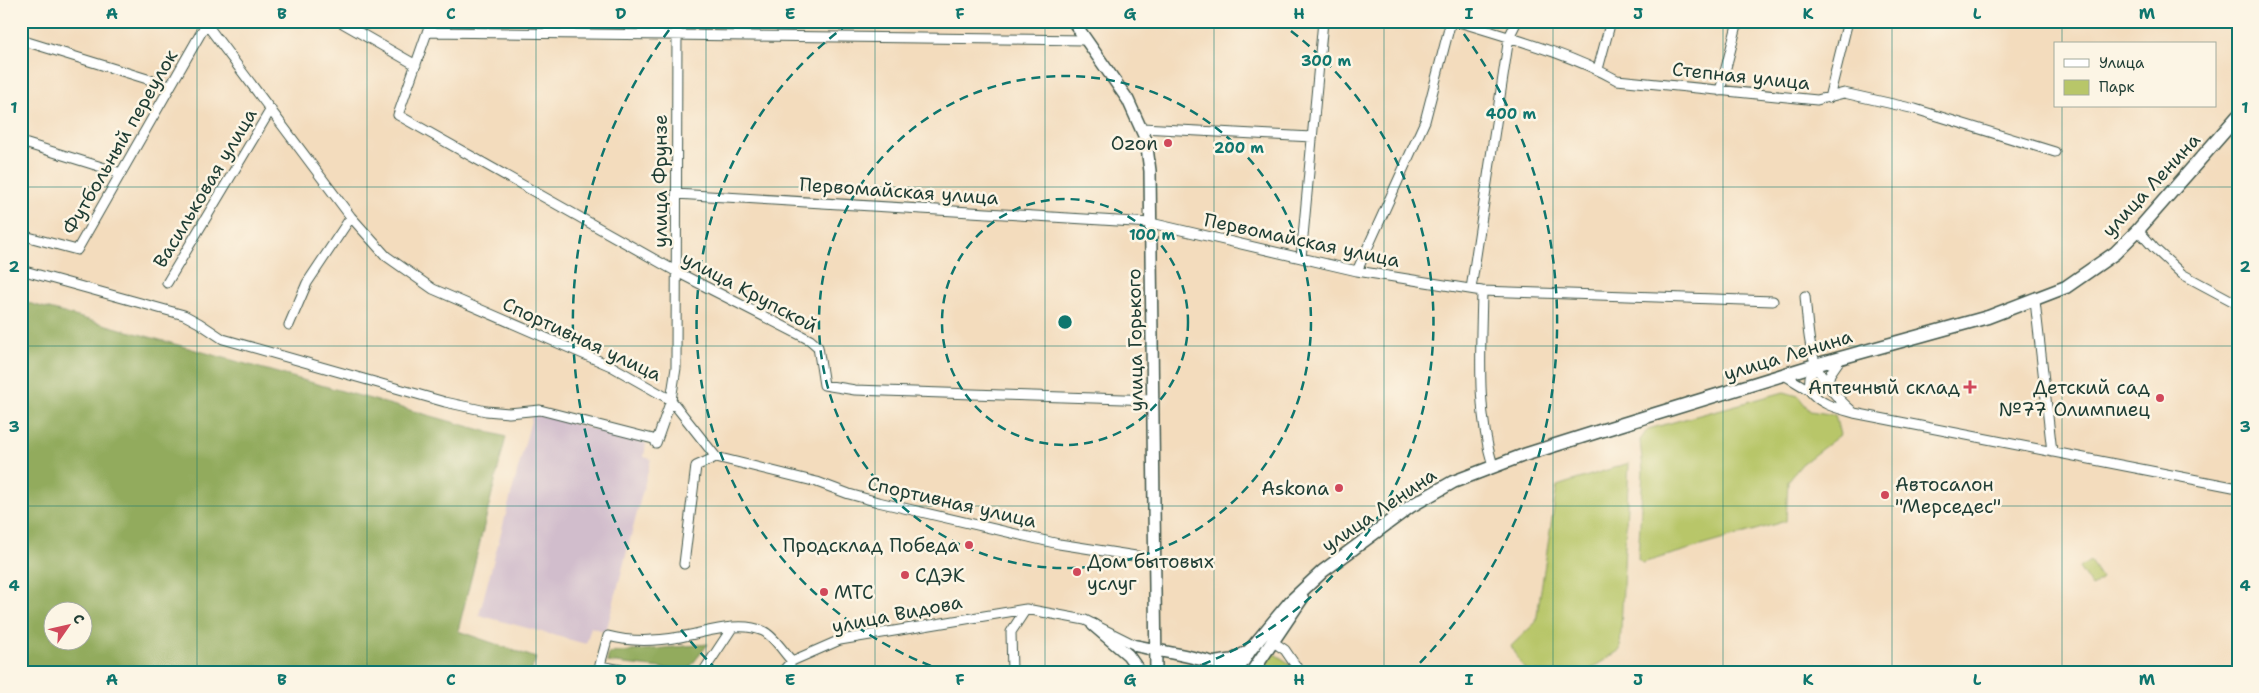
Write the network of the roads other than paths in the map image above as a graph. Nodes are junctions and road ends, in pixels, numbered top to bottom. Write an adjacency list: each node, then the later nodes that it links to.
1 (339, 21): 18 (street)
2 (431, 21): 13 (street)
3 (677, 21): 14 (street, улица Фрунзе)
4 (1073, 21): 17 (main road, улица Горького)
5 (1322, 21): 26 (street)
6 (1451, 21): 37 (street)
7 (1456, 21): 15 (street, Степная улица)
8 (1517, 21): 15 (street)
9 (1611, 21): 19 (street)
10 (1738, 21): 21 (street)
11 (1848, 21): 22 (street)
12 (205, 22): 20 (street, Футбольный переулок); 23 (street, Спортивная улица)
13 (427, 32): 14 (street); 18 (street)
14 (677, 36): 17 (street); 30 (street, улица Фрунзе)
15 (1509, 37): 19 (street, Степная улица); 40 (street)
16 (21, 40): 20 (street)
17 (1086, 40): 25 (main road, улица Горького)
18 (416, 65): 38 (street, улица Крупской)
19 (1598, 70): 21 (street, Степная улица)
20 (170, 86): 29 (street, Футбольный переулок)
21 (1720, 91): 22 (street, Степная улица)
22 (1829, 98): 28 (street, Степная улица)
23 (270, 109): 31 (street, Спортивная улица); 39 (street, Васильковая улица)
24 (2238, 116): 33 (highway, улица Ленина)
25 (1142, 128): 26 (street); 32 (main road, улица Горького)
26 (1312, 136): 35 (street)
27 (21, 142): 29 (street)
28 (2055, 152)
29 (121, 173): 34 (street, Футбольный переулок)
30 (676, 194): 32 (street, Первомайская улица); 38 (street, улица Фрунзе)
31 (351, 217): 46 (street); 52 (street, Спортивная улица)
32 (1151, 223): 35 (street, Первомайская улица); 53 (main road, улица Горького)
33 (2138, 230): 44 (highway, улица Ленина); 45 (street)
34 (21, 235)
35 (1301, 258): 37 (street, Первомайская улица)
36 (21, 270): 52 (street, улица Фрунзе)
37 (1357, 271): 40 (street, Первомайская улица)
38 (677, 272): 52 (street, улица Фрунзе); 53 (street, улица Крупской)
39 (167, 283)
40 (1471, 289): 41 (street, Первомайская улица)
41 (1482, 291): 43 (street, Первомайская улица); 57 (street)
42 (1805, 296): 48 (street)
43 (1773, 301)
44 (2035, 301): 47 (highway, улица Ленина); 55 (street)
45 (2238, 304)
46 (289, 325)
47 (1841, 358): 48 (highway, улица Ленина); 50 (street)
48 (1815, 365): 49 (highway, улица Ленина); 50 (street); 51 (street)
49 (1784, 375): 51 (street); 57 (highway, улица Ленина)
50 (1827, 386): 54 (street)
51 (1809, 390): 54 (street)
52 (672, 400): 56 (street, Спортивная улица)
53 (1154, 400): 59 (main road, улица Горького)
54 (1854, 413): 55 (street)
55 (2052, 452): 58 (street)
56 (716, 457): 59 (street, Спортивная улица); 60 (street)
57 (1493, 466): 61 (highway, улица Ленина)
58 (2238, 488)
59 (1155, 559): 68 (main road, улица Горького)
60 (684, 564)
61 (1313, 581): 65 (highway); 67 (highway)
62 (1026, 610): 63 (street, улица Видова); 69 (street, улица Видова); 75 (street)
63 (1093, 625): 66 (street, улица Видова); 76 (main road)
64 (732, 628): 69 (street); 71 (street); 73 (street)
65 (1272, 641): 80 (highway); 81 (street)
66 (1137, 646): 68 (main road, улица Видова)
67 (1250, 650): 70 (main road); 79 (highway)
68 (1155, 654): 70 (main road); 77 (main road); 78 (main road)
69 (792, 661): 74 (street, улица Видова)
70 (1213, 662): 79 (main road)
71 (599, 669): 72 (street)
72 (632, 672)
73 (703, 672)
74 (782, 672)
75 (1012, 672)
76 (1140, 672)
77 (1156, 672)
78 (1224, 672)
79 (1235, 672)
80 (1252, 672)
81 (1300, 672)

